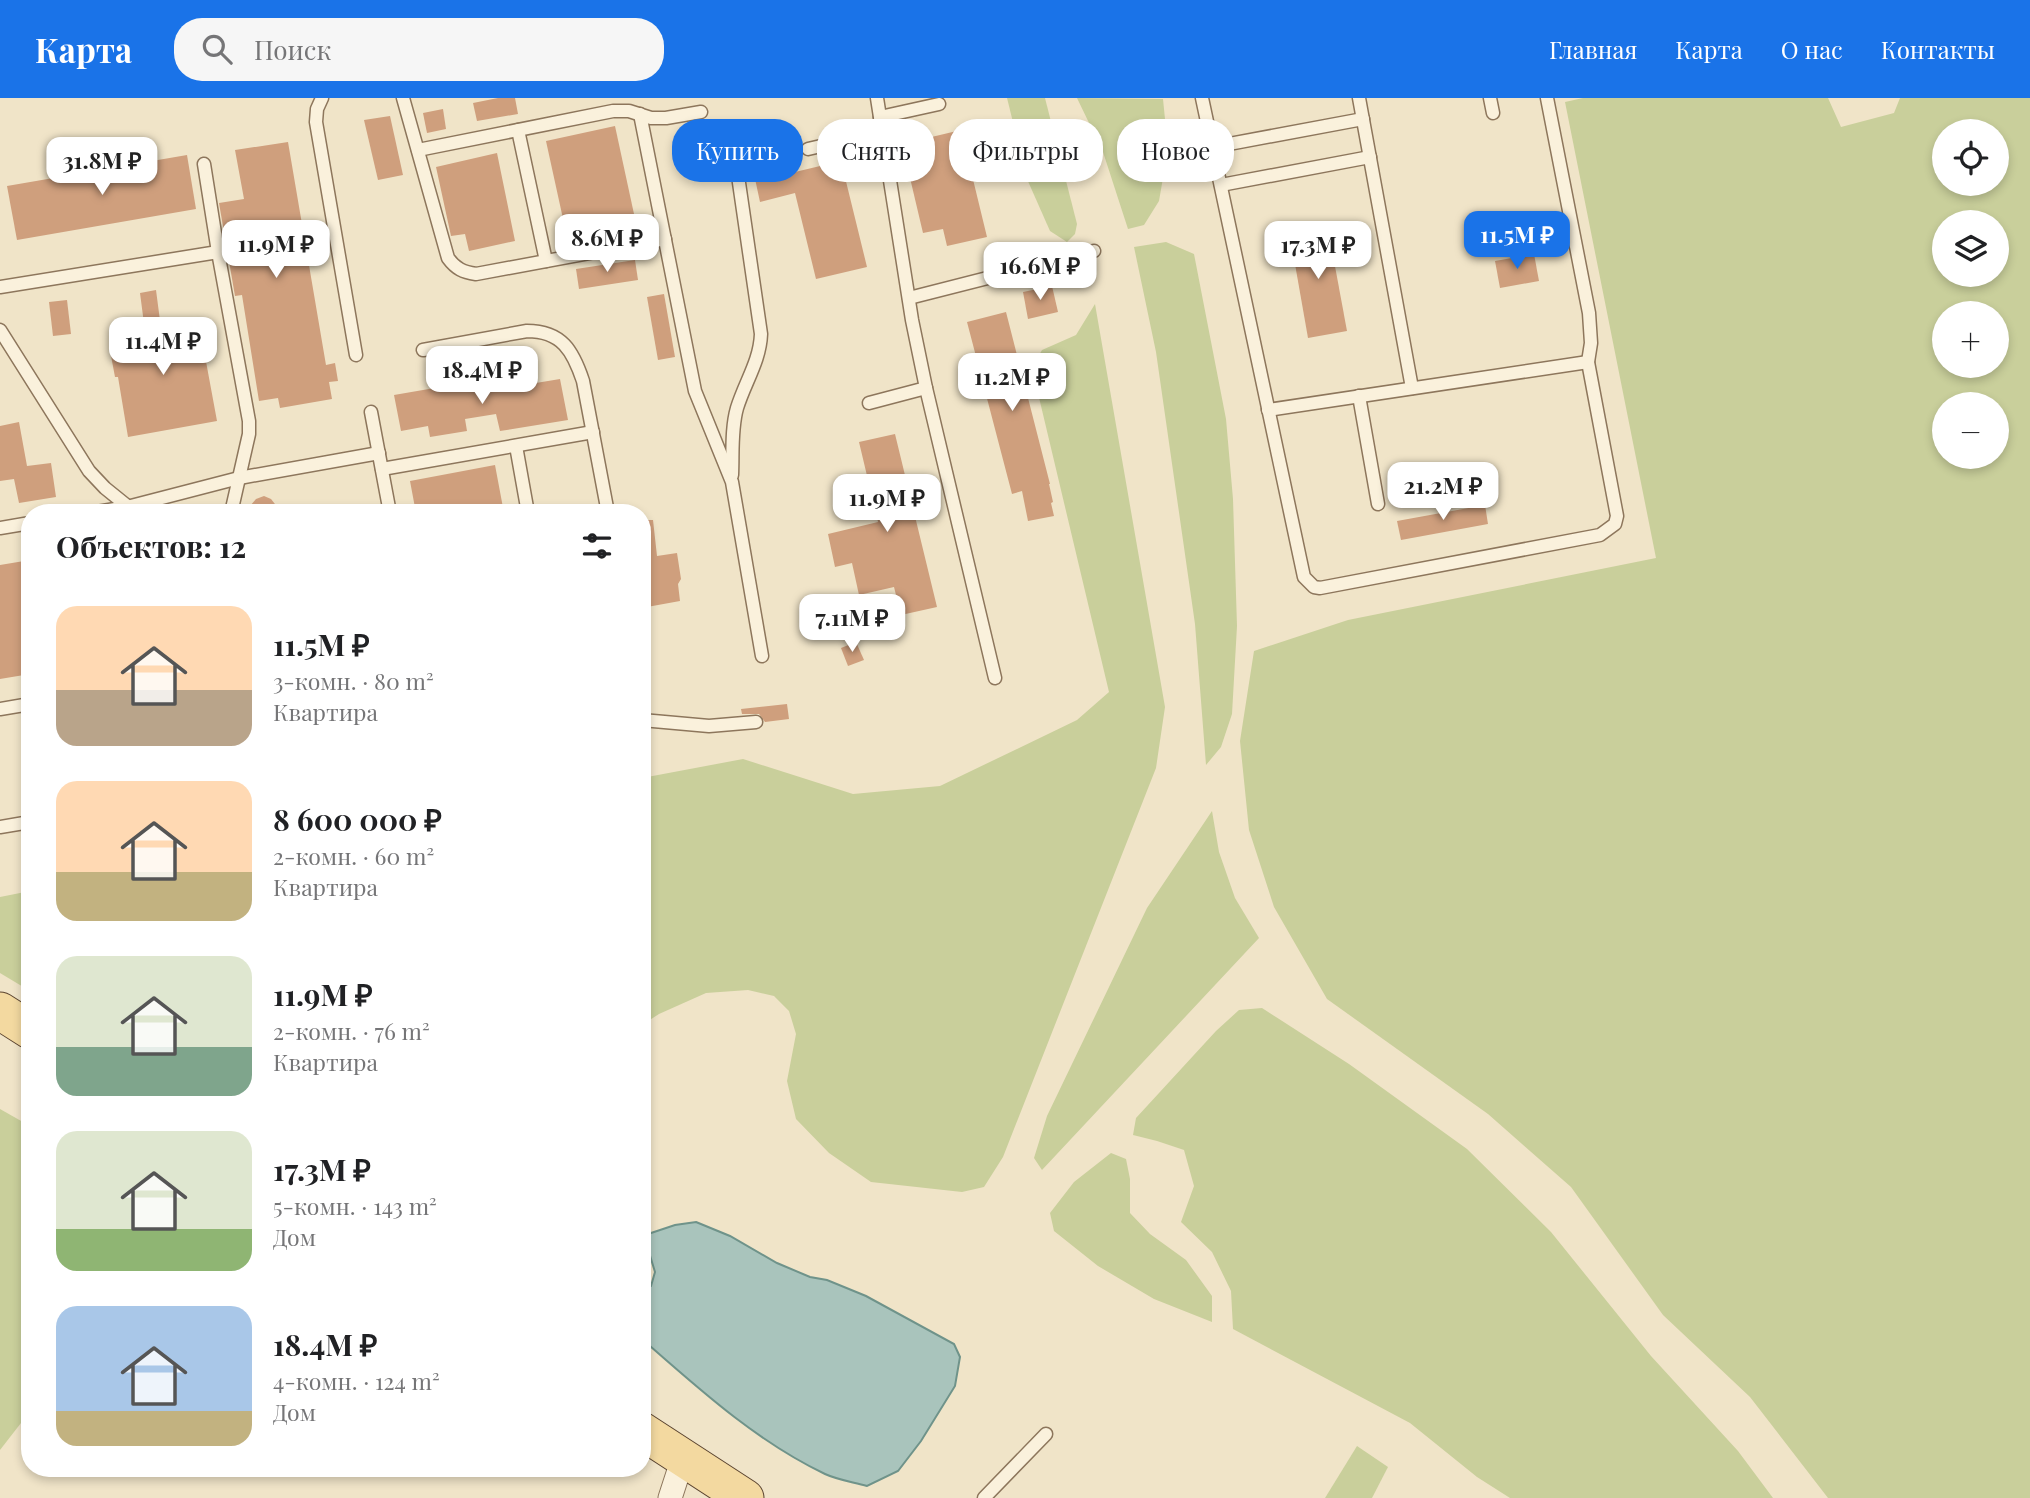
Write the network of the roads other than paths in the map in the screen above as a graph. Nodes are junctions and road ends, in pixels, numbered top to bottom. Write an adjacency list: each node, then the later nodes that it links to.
1 (322, 98): 34 (lane)
2 (403, 98): 19 (lane)
3 (877, 98): 12 (lane)
4 (1202, 98): 13 (lane)
5 (1359, 98): 14 (lane)
6 (1490, 98): 10 (lane)
7 (1547, 98): 35 (lane)
8 (939, 104): 12 (lane)
9 (701, 112): 11 (lane)
10 (1493, 113)
11 (640, 114): 15 (lane); 26 (lane)
12 (880, 117)
13 (1207, 119)
14 (1363, 119): 16 (lane); 20 (lane)
15 (518, 130): 19 (lane); 29 (lane)
16 (1234, 143)
17 (817, 147): 18 (lane)
18 (808, 149)
19 (418, 150): 29 (lane)
20 (1370, 158): 25 (lane); 37 (lane)
21 (204, 163): 27 (lane)
22 (739, 182): 47 (lane)
23 (890, 182): 31 (lane)
24 (1220, 182): 25 (lane)
25 (1221, 185): 40 (lane)
26 (666, 239): 29 (lane); 47 (lane)
27 (218, 251): 30 (lane); 46 (lane)
28 (1094, 251): 31 (lane)
29 (546, 261)
30 (0, 288)
31 (909, 298): 36 (lane)
32 (0, 330): 48 (lane)
33 (423, 350): 42 (lane)
34 (356, 355)
35 (1588, 362): 37 (lane); 40 (lane)
36 (926, 387): 39 (lane); 58 (lane)
37 (1412, 388): 38 (lane)
38 (1359, 396): 40 (lane); 54 (lane)
39 (869, 402)
40 (1268, 410)
41 (371, 412): 44 (lane)
42 (593, 432): 43 (lane); 53 (lane)
43 (516, 446): 45 (lane); 52 (lane)
44 (379, 453): 45 (lane); 46 (lane)
45 (382, 469): 51 (lane)
46 (239, 478): 49 (lane); 50 (lane)
47 (732, 482): 57 (lane)
48 (125, 504)
49 (152, 504)
50 (233, 504)
51 (388, 504)
52 (526, 504)
53 (606, 504)
54 (1378, 504)
55 (21, 524): 56 (lane)
56 (0, 528)
57 (762, 656)
58 (995, 678)
59 (21, 706): 60 (lane)
60 (0, 709)
61 (651, 717): 62 (lane)
62 (756, 722)
63 (21, 824): 64 (lane)
64 (0, 827)
65 (0, 1011): 66 (main road)
66 (21, 1024)
67 (1046, 1434): 72 (lane)
68 (651, 1437): 69 (main road)
69 (683, 1458): 70 (street); 71 (main road)
70 (670, 1498)
71 (745, 1498)
72 (984, 1498)

